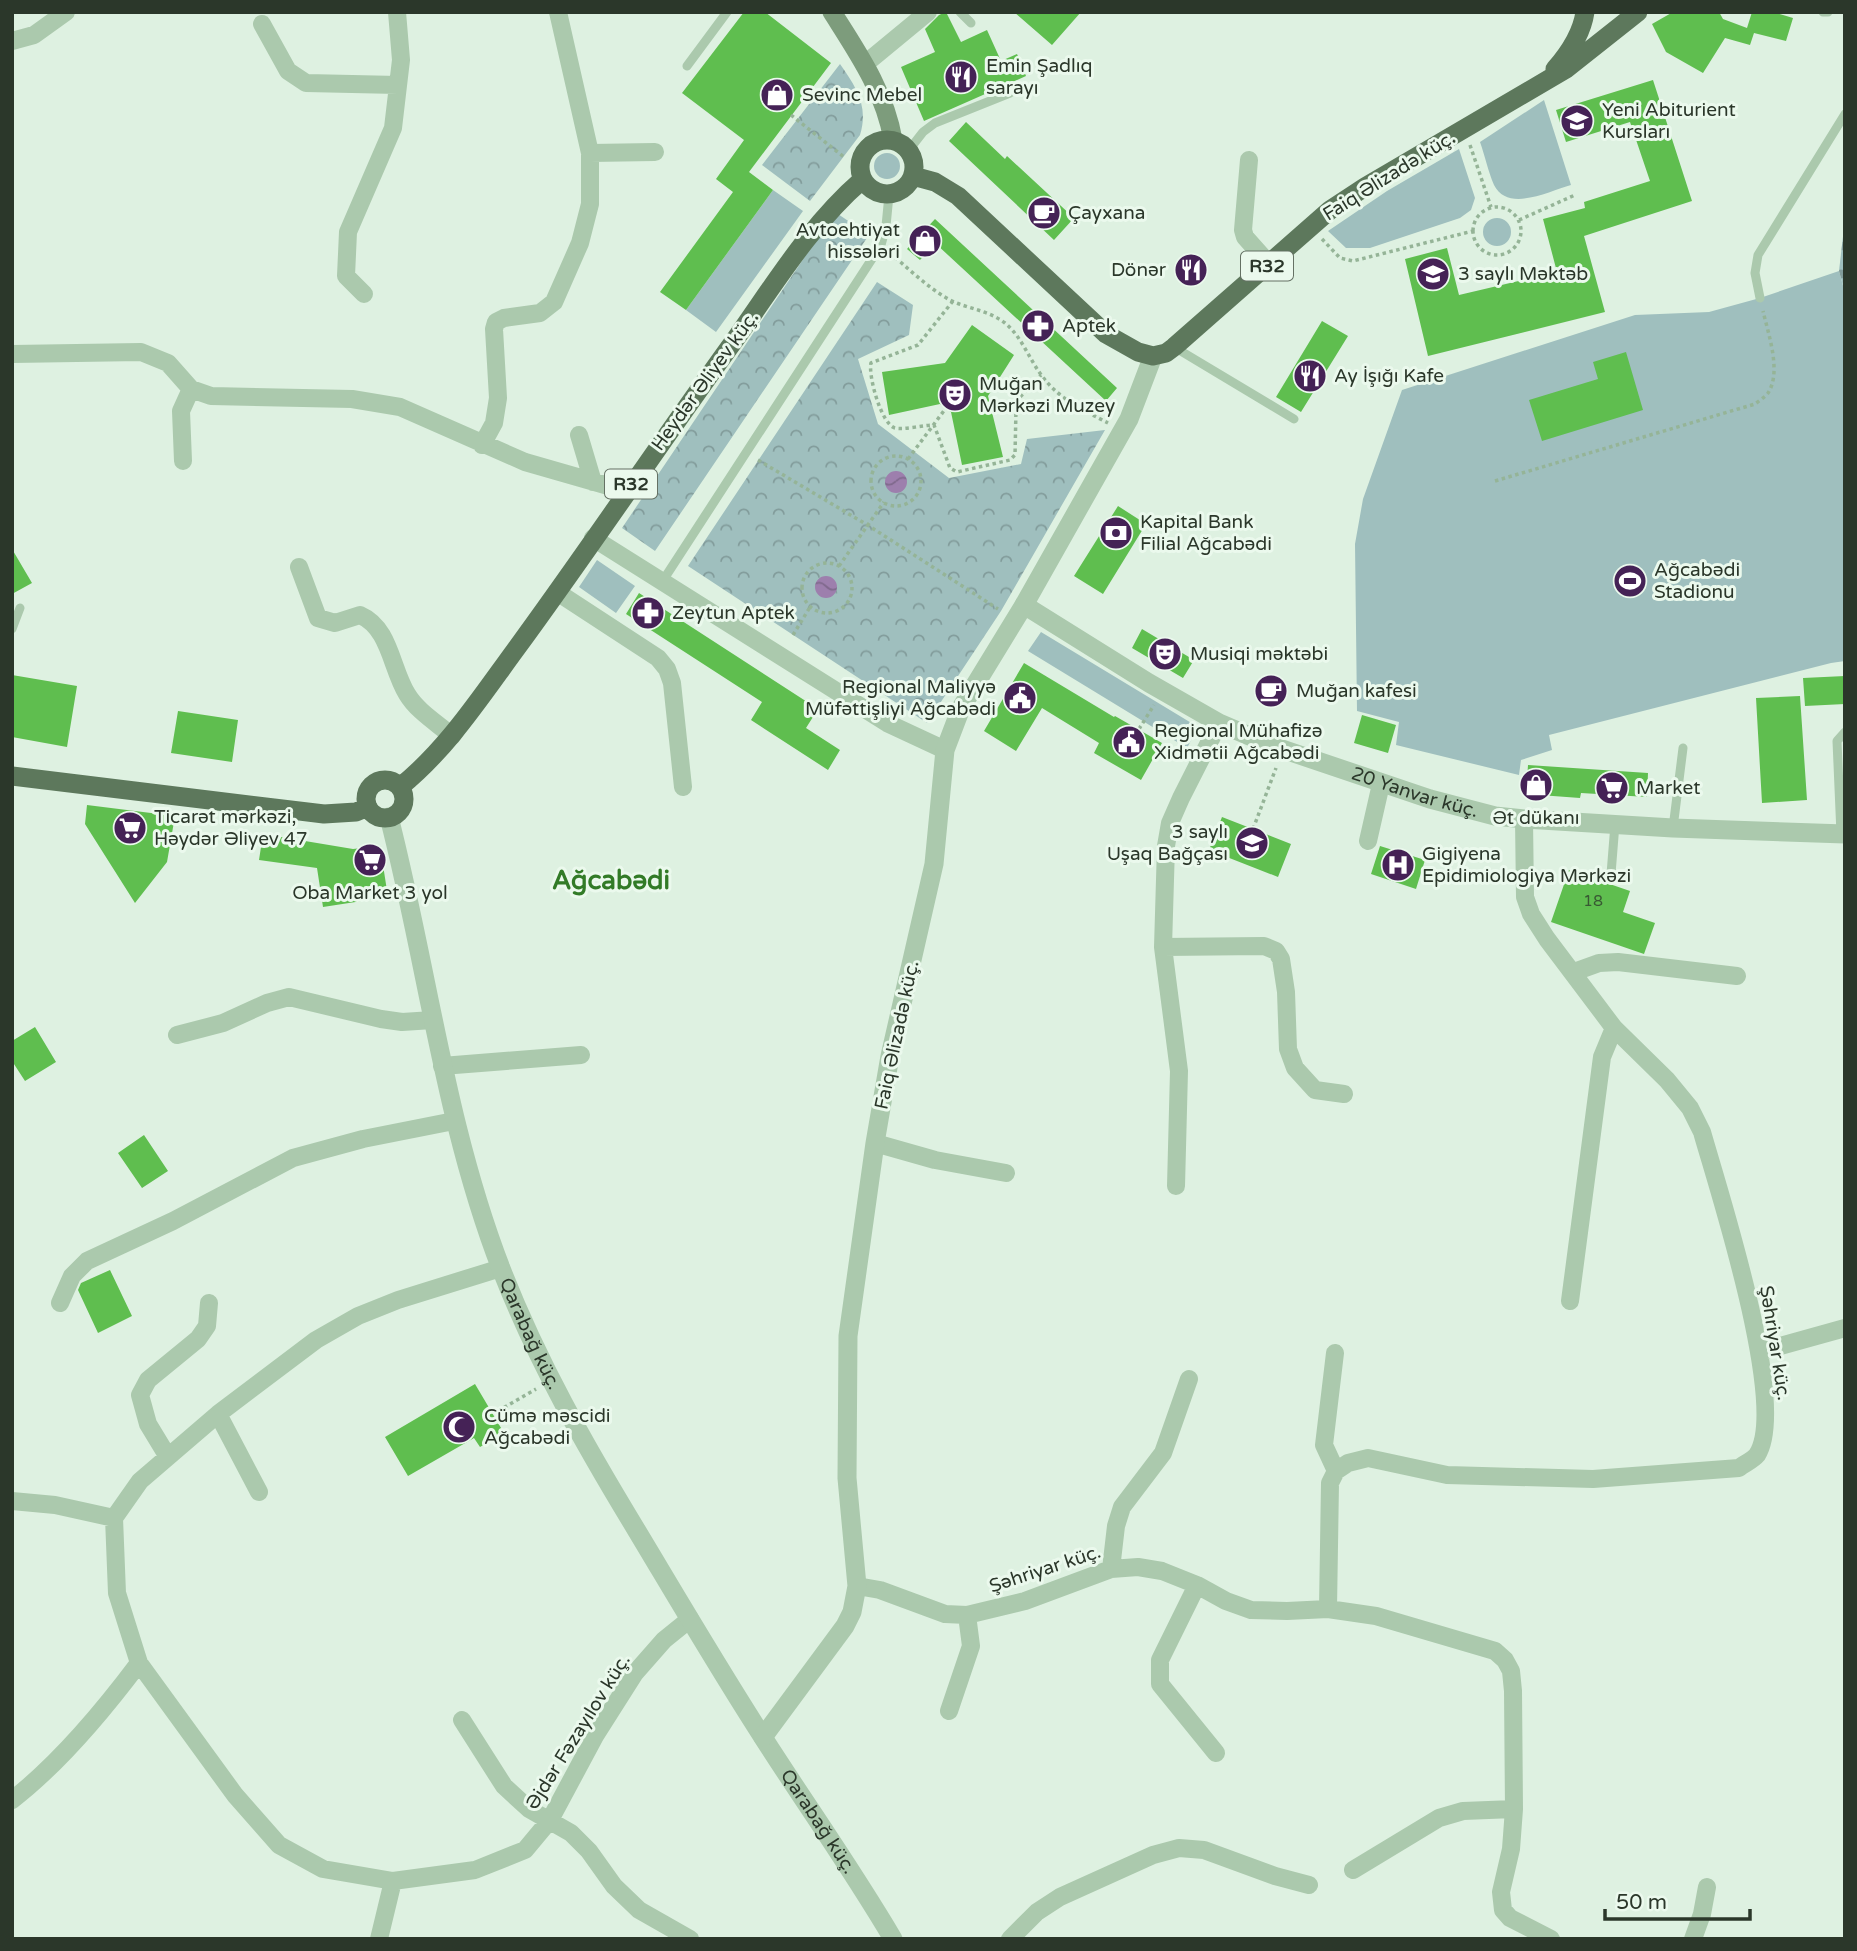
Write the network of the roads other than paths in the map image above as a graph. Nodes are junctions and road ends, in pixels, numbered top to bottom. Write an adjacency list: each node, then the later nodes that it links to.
1 (66, 12): 12 (street)
2 (397, 12): 16 (street)
3 (558, 12): 21 (street)
4 (727, 12): 14 (lane)
5 (832, 12): 13 (main road)
6 (928, 12): 13 (street)
7 (960, 12): 10 (lane)
8 (1585, 12): 15 (main road)
9 (1639, 12): 15 (main road, Faiq Əlizadə küç. / R32)
10 (971, 23)
11 (262, 24): 16 (street)
12 (12, 41)
13 (865, 64): 19 (main road)
14 (687, 66)
15 (1542, 84): 26 (main road, Faiq Əlizadə küç. / R32)
16 (398, 85): 27 (street)
17 (1010, 93): 19 (lane)
18 (1845, 114): 28 (lane)
19 (901, 145): 23 (main road); 24 (main road)
20 (655, 152): 21 (street)
21 (590, 153): 35 (street)
22 (1249, 160): 26 (street)
23 (913, 176): 25 (main road); 31 (main road)
24 (862, 180): 25 (main road); 38 (main road, Heydər Əliyev küç. / R32)
25 (889, 195): 41 (lane)
26 (1269, 264): 29 (main road, Faiq Əlizadə küç. / R32)
27 (364, 294)
28 (1760, 298)
29 (1174, 347): 31 (main road, Faiq Əlizadə küç. / R32); 33 (lane)
30 (12, 354): 32 (street)
31 (1153, 356): 43 (street, Faiq Əlizadə küç.)
32 (191, 388): 35 (street); 36 (street)
33 (1294, 419)
34 (579, 435): 37 (street)
35 (482, 445): 37 (street)
36 (183, 461)
37 (593, 482): 38 (street)
38 (626, 491): 39 (main road, Heydər Əliyev küç. / R32)
39 (593, 538): 41 (street); 42 (main road, Heydər Əliyev küç. / R32)
40 (299, 567): 48 (street)
41 (662, 582): 50 (street)
42 (557, 592): 48 (main road, Heydər Əliyev küç. / R32); 54 (street)
43 (1024, 606): 46 (street, 20 Yanvar küç.); 50 (street, Faiq Əlizadə küç.)
44 (20, 608): 45 (lane)
45 (12, 629)
46 (1219, 723): 52 (street, 20 Yanvar küç.); 63 (street)
47 (1845, 732): 60 (lane)
48 (452, 736): 53 (main road, Heydər Əliyev küç. / R32)
49 (1683, 748): 59 (lane)
50 (945, 750): 73 (street, Faiq Əlizadə küç.)
51 (12, 776): 55 (main road)
52 (1381, 784): 57 (street, 20 Yanvar küç.); 61 (street)
53 (400, 787): 55 (main road); 56 (main road)
54 (683, 787)
55 (368, 807): 56 (main road)
56 (389, 817): 66 (street, Qarabağ küç.)
57 (1524, 819): 58 (street, 20 Yanvar küç.); 64 (street, Şəhriyar küç.)
58 (1615, 824): 59 (street, 20 Yanvar küç.); 62 (lane)
59 (1673, 828): 60 (street, 20 Yanvar küç.)
60 (1843, 834)
61 (1367, 841)
62 (1611, 874)
63 (1163, 947): 71 (street); 75 (street)
64 (1574, 972): 65 (street); 67 (street, Şəhriyar küç.)
65 (1737, 976)
66 (433, 1020): 68 (street); 70 (street, Qarabağ küç.)
67 (1614, 1028): 77 (street); 81 (street, Şəhriyar küç.)
68 (177, 1035)
69 (580, 1055): 70 (street)
70 (442, 1066): 72 (street, Qarabağ küç.)
71 (1344, 1094)
72 (454, 1121): 76 (street, Qarabağ küç.); 78 (street)
73 (875, 1143): 74 (street); 92 (street, Faiq Əlizadə küç.)
74 (1006, 1173)
75 (1177, 1186)
76 (500, 1268): 84 (street); 95 (street, Qarabağ küç.)
77 (1570, 1301)
78 (60, 1303)
79 (209, 1303): 85 (street)
80 (1845, 1328): 81 (street)
81 (1759, 1352): 86 (street, Şəhriyar küç.)
82 (1335, 1353): 86 (street)
83 (1189, 1378): 90 (street)
84 (218, 1414): 85 (street); 87 (street)
85 (168, 1457): 89 (street)
86 (1335, 1471): 93 (street)
87 (259, 1492)
88 (12, 1501): 89 (street)
89 (114, 1518): 96 (street, Əjdər Fəzayılov küç.)
90 (1111, 1569): 91 (street, Şəhriyar küç.); 94 (street, Şəhriyar küç.)
91 (1197, 1585): 93 (street, Şəhriyar küç.); 100 (street)
92 (856, 1586): 94 (street, Şəhriyar küç.); 99 (street, Faiq Əlizadə küç.)
93 (1328, 1609): 102 (street, Şəhriyar küç.)
94 (967, 1615): 97 (street)
95 (690, 1619): 99 (street, Qarabağ küç.); 103 (street, Əjdər Fəzayılov küç.)
96 (139, 1663): 101 (street); 105 (street, Əjdər Fəzayılov küç.)
97 (949, 1710)
98 (462, 1720): 103 (street)
99 (763, 1737): 110 (street, Qarabağ küç.)
100 (1216, 1754)
101 (12, 1800)
102 (1514, 1809): 104 (street); 112 (street, Şəhriyar küç.)
103 (550, 1819): 105 (street, Əjdər Fəzayılov küç.); 109 (street)
104 (1353, 1870)
105 (393, 1881): 108 (street)
106 (1309, 1885): 111 (street)
107 (1707, 1887): 113 (street)
108 (379, 1939)
109 (690, 1939)
110 (893, 1939)
111 (1010, 1939)
112 (1551, 1939)
113 (1693, 1939)

